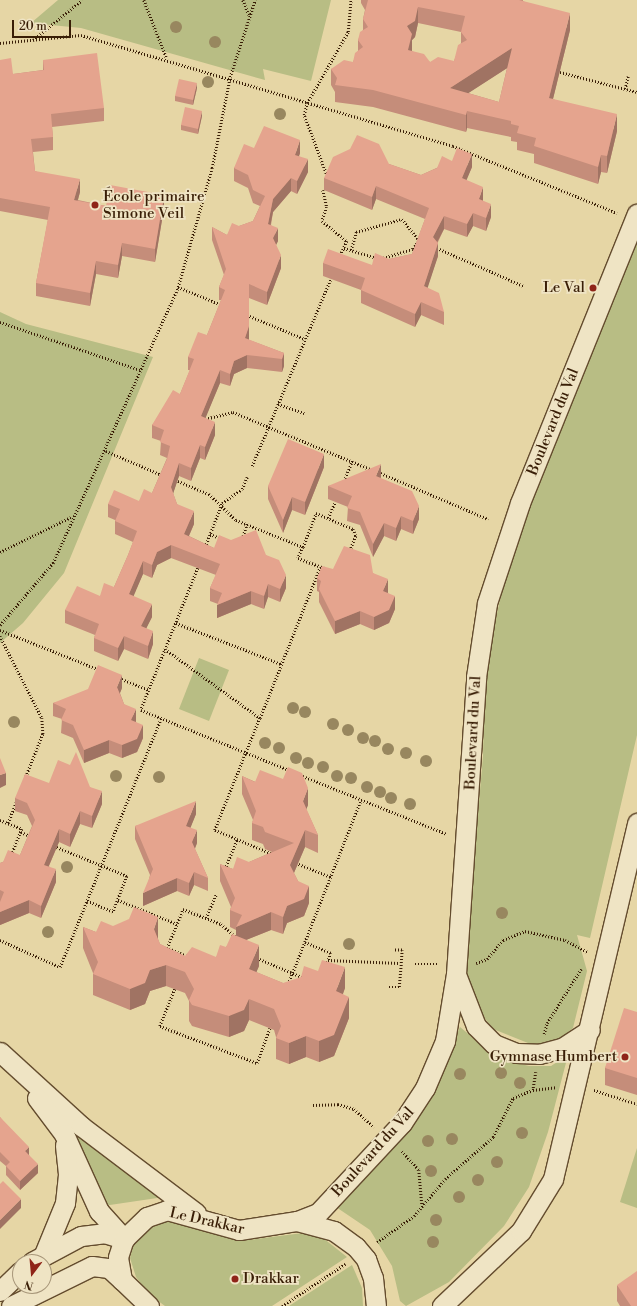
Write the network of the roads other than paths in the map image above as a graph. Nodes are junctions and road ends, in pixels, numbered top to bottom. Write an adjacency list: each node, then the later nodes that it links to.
1 (629, 215): 3 (street, Boulevard du Val)
2 (637, 823): 4 (street)
3 (451, 969): 4 (street); 7 (street, Boulevard du Val)
4 (590, 1030): 15 (street)
5 (0, 1053): 6 (street); 8 (street)
6 (64, 1134): 9 (street); 10 (street)
7 (297, 1221): 8 (street, Le Drakkar); 18 (street, Le Drakkar)
8 (228, 1229): 9 (street, Le Drakkar)
9 (124, 1239): 11 (street); 13 (street)
10 (40, 1254)
11 (46, 1254)
12 (12, 1280): 14 (street)
13 (122, 1280): 16 (street); 17 (street)
14 (0, 1291)
15 (447, 1304)
16 (11, 1306)
17 (150, 1306)
18 (376, 1306)

